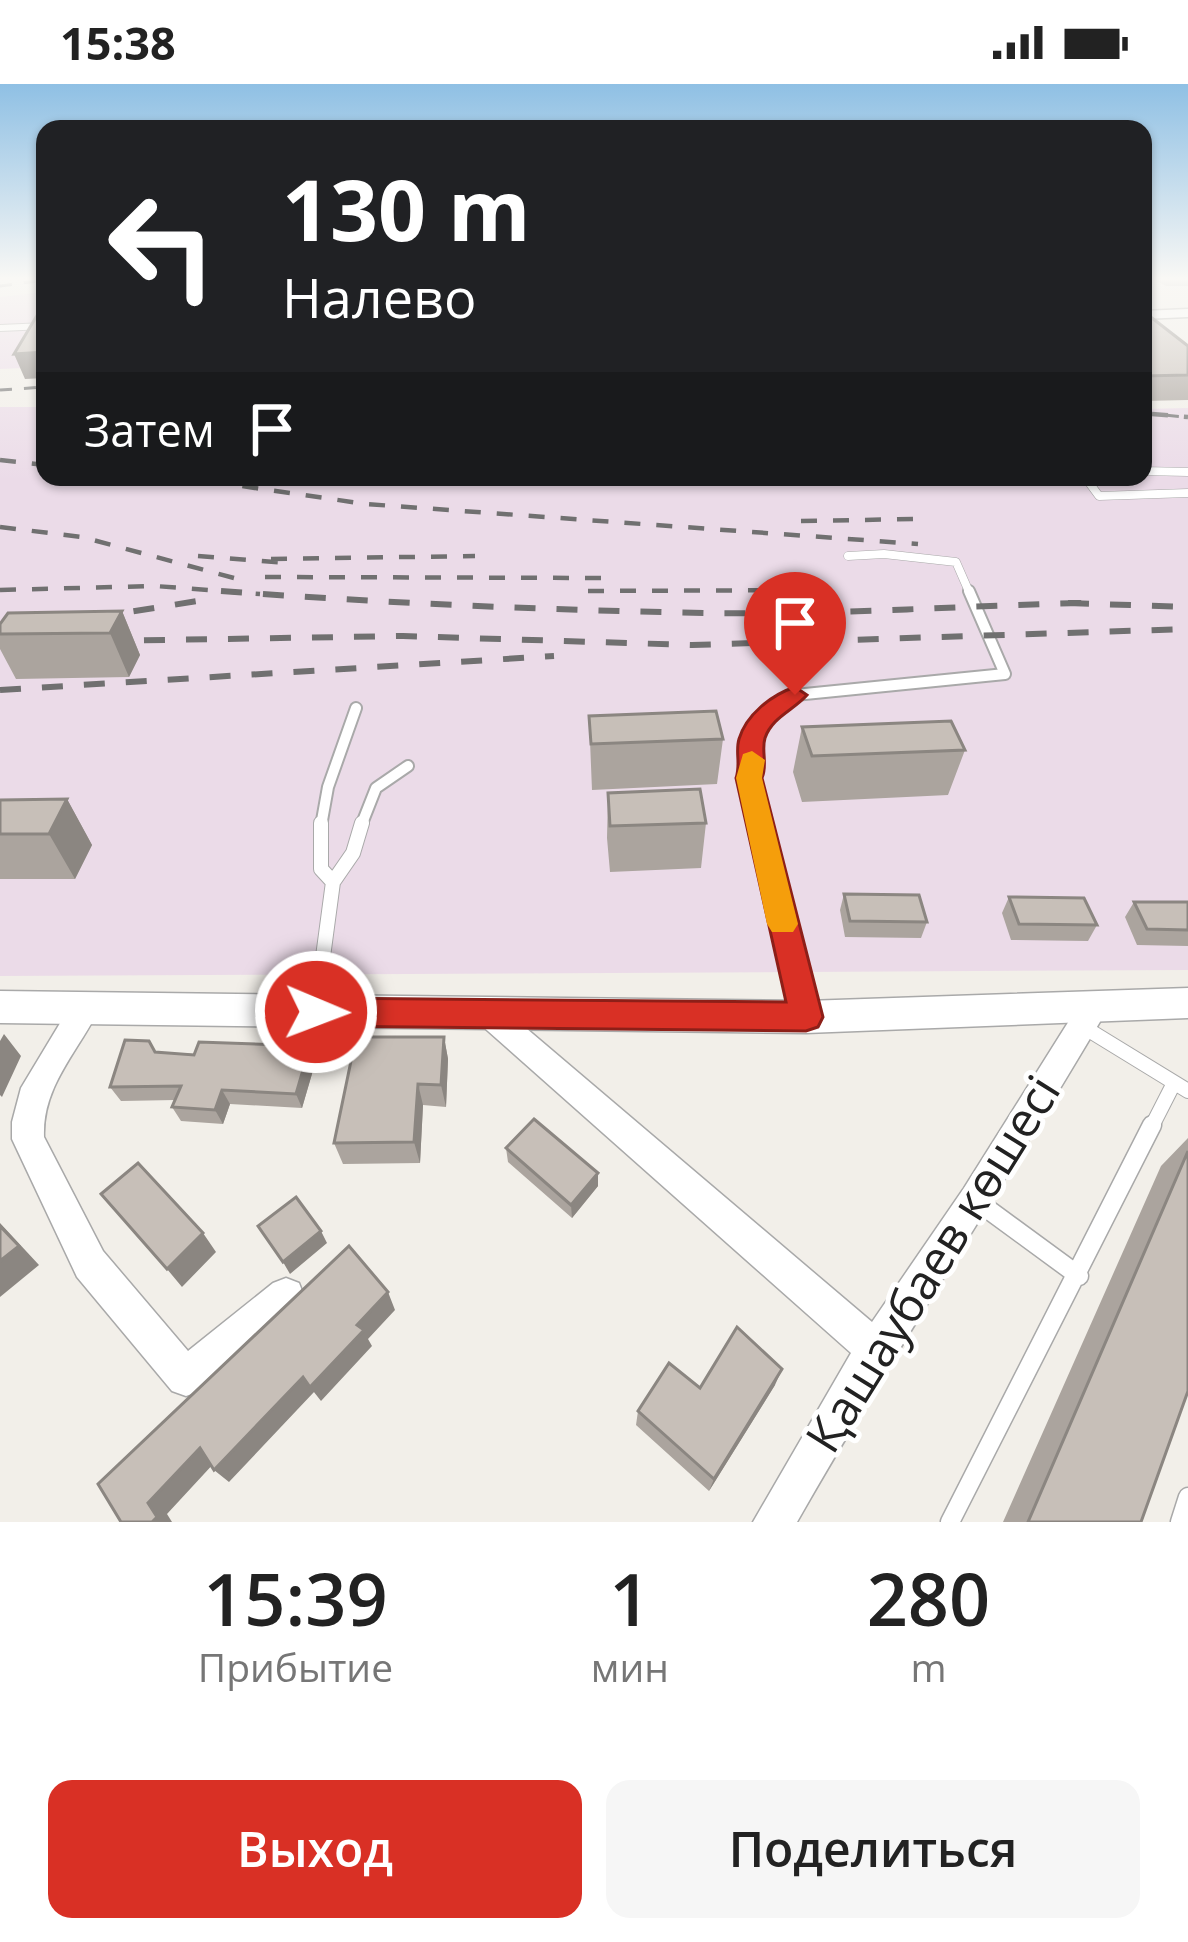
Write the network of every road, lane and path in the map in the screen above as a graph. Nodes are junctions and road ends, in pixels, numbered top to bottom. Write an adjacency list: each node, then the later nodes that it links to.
1 (1152, 471): 2 (lane)
2 (1188, 472)
3 (1092, 486): 4 (lane)
4 (1188, 493)
5 (848, 556): 15 (lane)
6 (356, 708): 8 (lane)
7 (408, 766): 8 (lane)
8 (333, 882): 12 (lane)
9 (1188, 1003): 14 (street)
10 (0, 1007): 11 (street)
11 (84, 1009): 12 (street); 19 (street)
12 (316, 1012): 13 (street)
13 (490, 1015): 15 (street); 20 (street)
14 (1087, 1016): 15 (street); 16 (lane); 17 (street, Қашаубаев көшесі)
15 (806, 1017)
16 (1181, 1087): 18 (lane)
17 (976, 1200): 18 (lane); 20 (street, Қашаубаев көшесі)
18 (1078, 1276): 23 (lane)
19 (286, 1296)
20 (875, 1349): 22 (street, Қашаубаев көшесі)
21 (1188, 1497): 24 (lane)
22 (774, 1522)
23 (950, 1522)
24 (1180, 1522)

